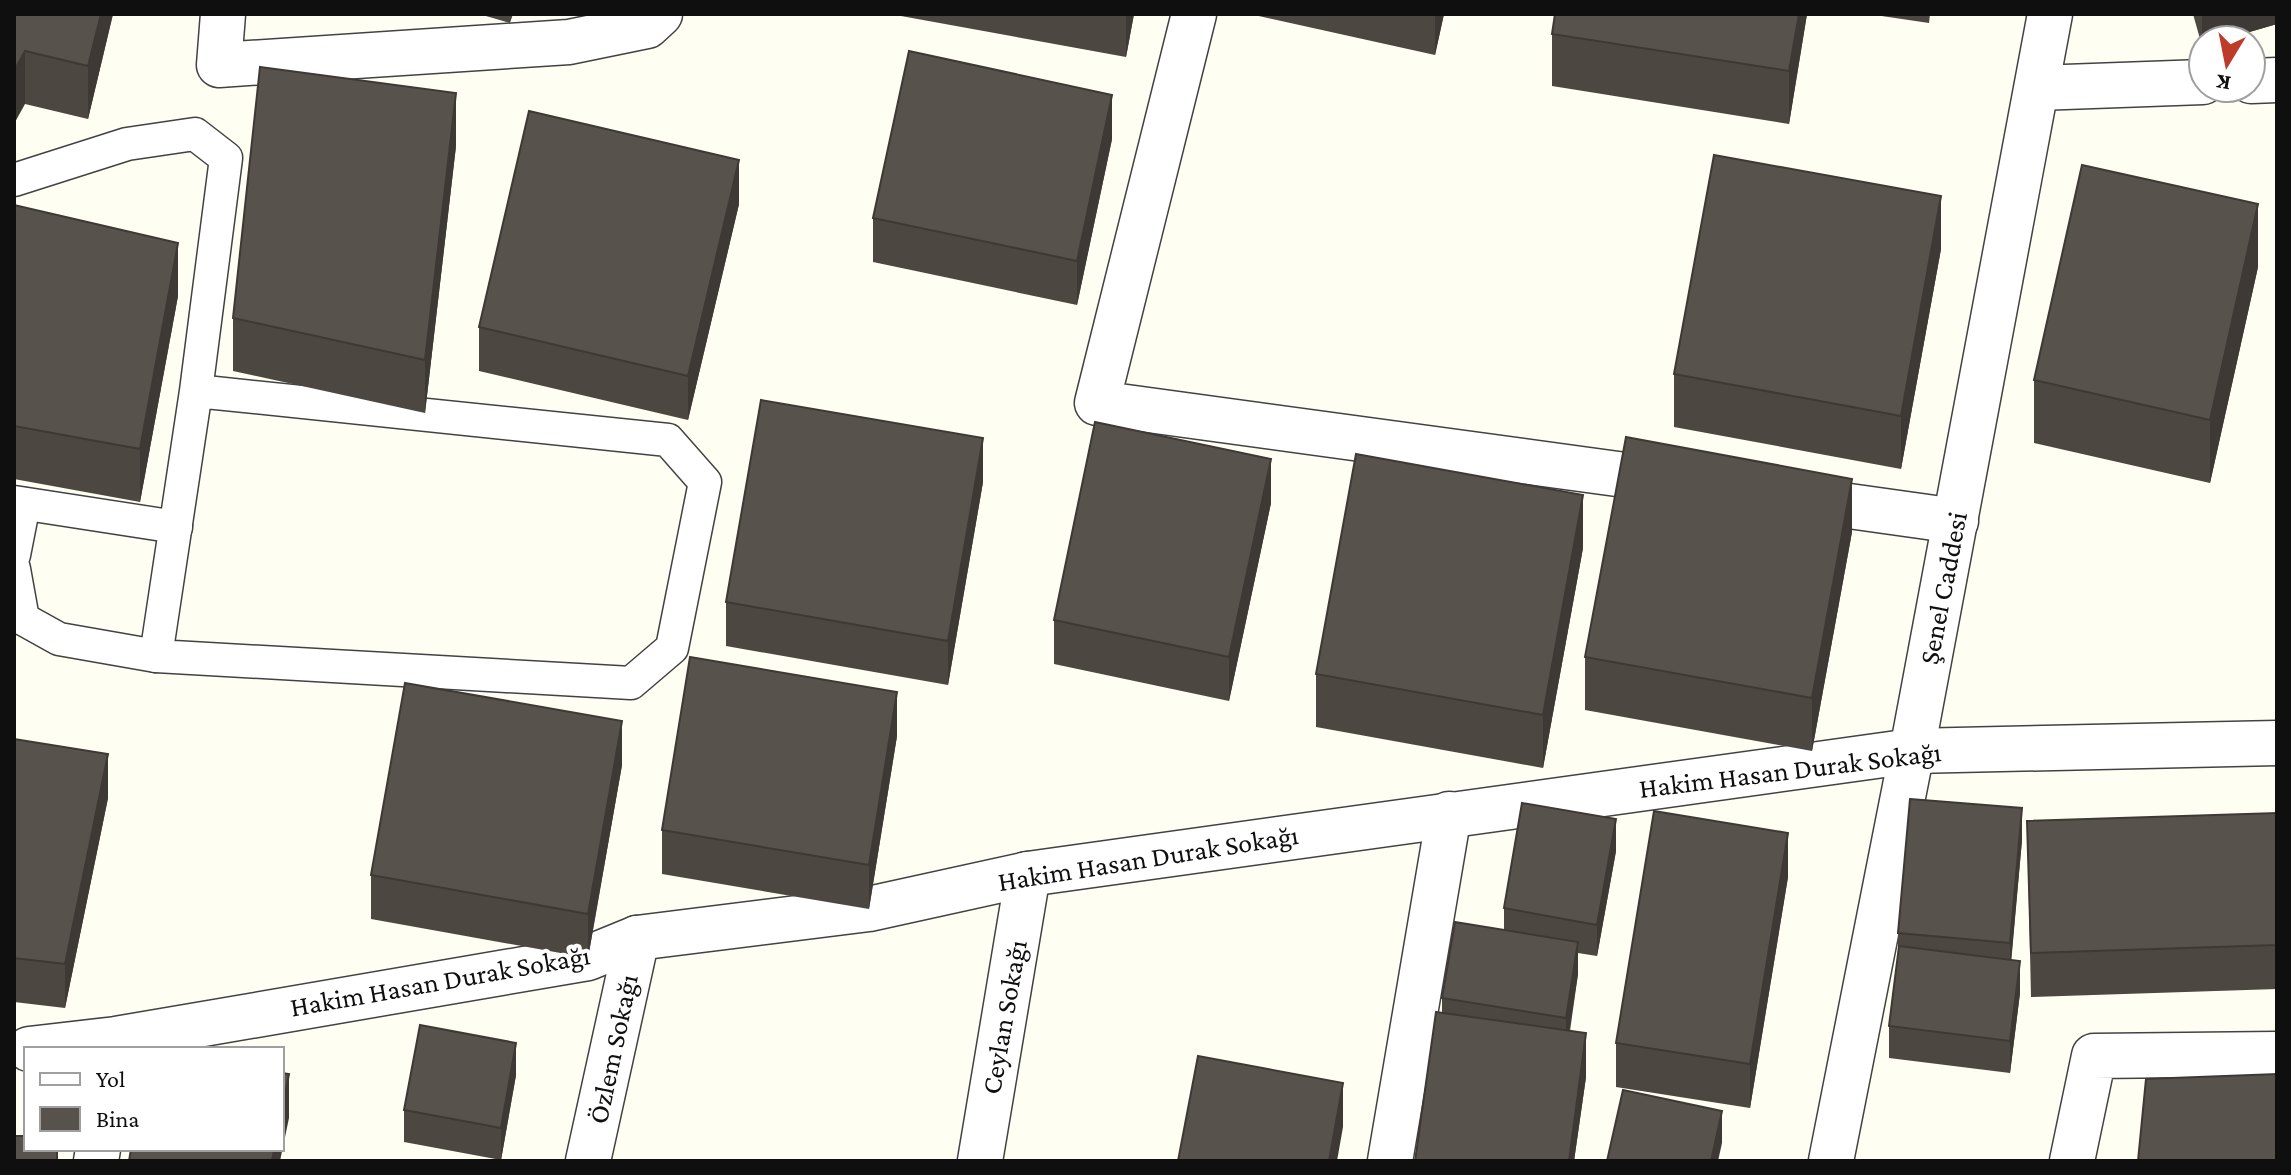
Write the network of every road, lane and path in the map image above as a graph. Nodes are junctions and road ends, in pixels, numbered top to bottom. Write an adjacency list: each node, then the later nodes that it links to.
1 (223, 14): 5 (street)
2 (660, 14): 5 (street)
3 (1194, 14): 11 (street)
4 (2050, 14): 7 (street, Şenel Caddesi)
5 (572, 28)
6 (2187, 83): 7 (street)
7 (2037, 88): 11 (street, Şenel Caddesi)
8 (14, 180): 9 (lane)
9 (196, 391): 12 (lane); 15 (lane)
10 (19, 503): 12 (lane); 13 (lane)
11 (1956, 521): 17 (street, Şenel Caddesi)
12 (176, 527): 15 (lane)
13 (14, 555)
14 (14, 569): 15 (lane)
15 (156, 656)
16 (2277, 743): 17 (street, Hakim Hasan Durak Sokağı)
17 (1912, 751): 18 (street, Hakim Hasan Durak Sokağı); 27 (street, Şenel Caddesi)
18 (1449, 814): 19 (street, Hakim Hasan Durak Sokağı); 26 (street)
19 (1028, 874): 20 (street, Hakim Hasan Durak Sokağı); 25 (street, Ceylan Sokağı)
20 (637, 938): 21 (street, Hakim Hasan Durak Sokağı); 24 (street, Özlem Sokağı)
21 (115, 1044): 22 (street, Hakim Hasan Durak Sokağı)
22 (63, 1047)
23 (2277, 1054): 28 (street)
24 (588, 1161)
25 (980, 1161)
26 (1390, 1161)
27 (1831, 1161)
28 (2072, 1161)

